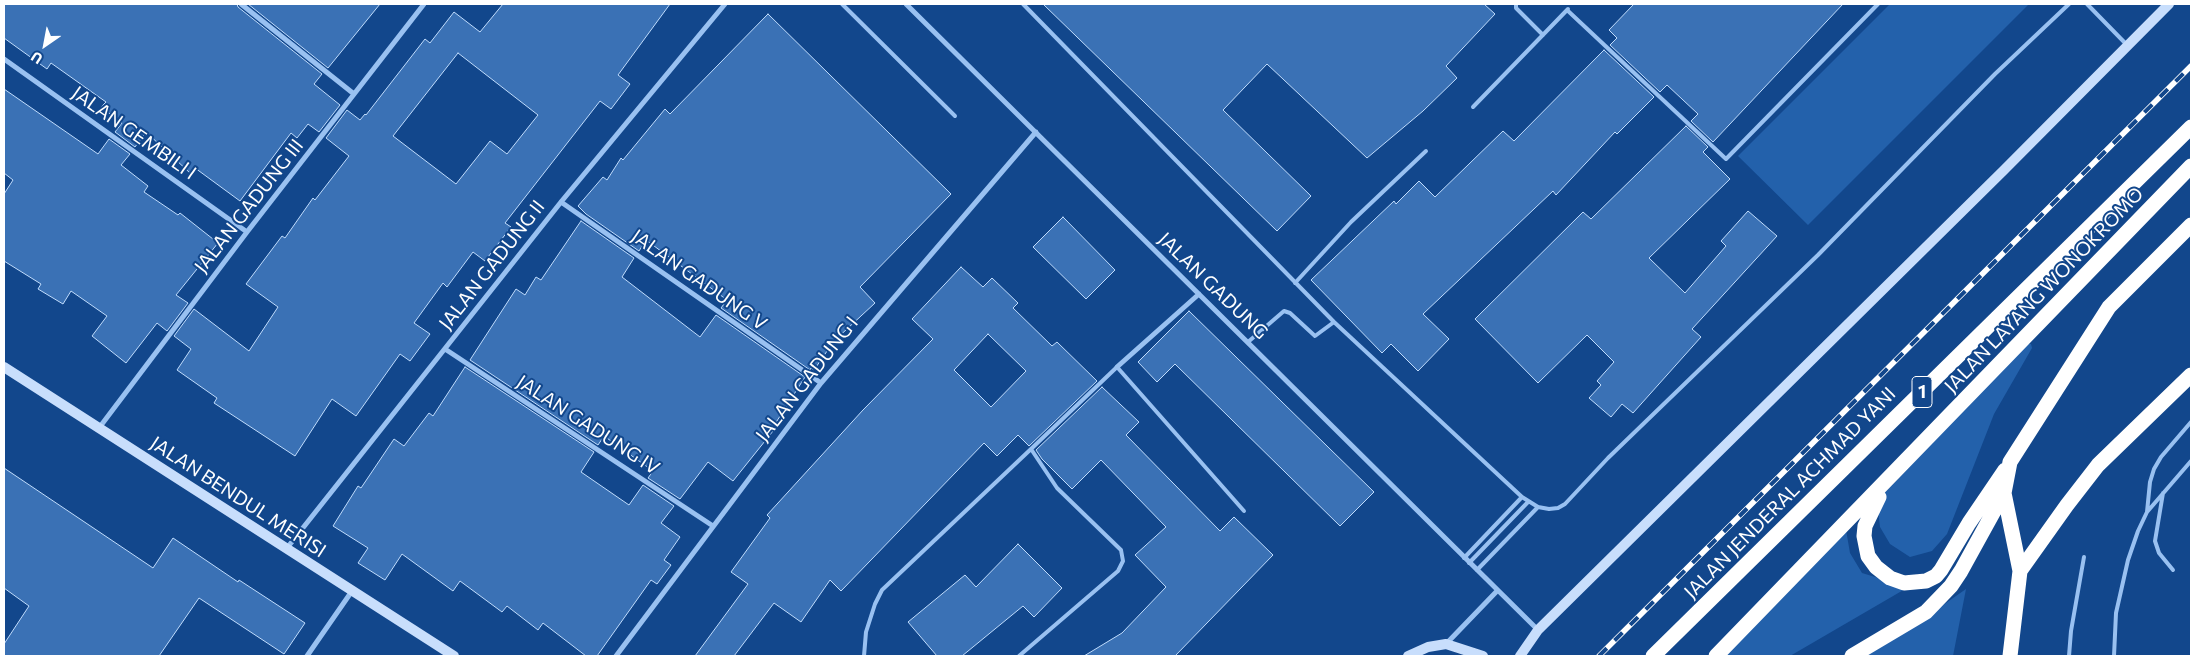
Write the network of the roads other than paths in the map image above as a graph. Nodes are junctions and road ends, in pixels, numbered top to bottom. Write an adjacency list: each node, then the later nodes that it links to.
1 (241, 4): 15 (street)
2 (424, 4): 15 (street, JALAN GADUNG III)
3 (725, 4): 22 (street, JALAN GADUNG II)
4 (842, 4): 17 (lane)
5 (906, 4): 19 (street, JALAN GADUNG)
6 (1023, 4): 25 (lane)
7 (1516, 4): 12 (lane)
8 (1878, 4): 12 (lane)
9 (2069, 4): 44 (lane)
10 (2087, 4): 13 (lane)
11 (2169, 4): 13 (street)
12 (1543, 35): 16 (lane)
13 (2127, 45): 57 (street)
14 (4, 59): 24 (street, JALAN GEMBILI I)
15 (354, 94): 24 (street, JALAN GADUNG III)
16 (1473, 108)
17 (955, 116)
18 (2191, 127): 67 (highway, JALAN JENDERAL ACHMAD YANI / 1)
19 (1036, 132): 26 (street, JALAN GADUNG); 33 (street, JALAN GADUNG I)
20 (1426, 151): 25 (lane)
21 (2191, 166): 39 (highway, JALAN LAYANG WONOKROMO / 1)
22 (561, 202): 29 (street, JALAN GADUNG II); 33 (street, JALAN GADUNG V)
23 (2191, 225): 38 (highway)
24 (247, 232): 35 (street, JALAN GADUNG III)
25 (1295, 283): 27 (lane)
26 (1199, 294): 28 (street, JALAN GADUNG); 31 (street)
27 (1334, 322): 28 (lane); 42 (lane)
28 (1248, 342): 50 (street, JALAN GADUNG)
29 (445, 349): 47 (street, JALAN GADUNG IV); 48 (street, JALAN GADUNG II)
30 (4, 367): 35 (street, JALAN BENDUL MERISI)
31 (1117, 367): 36 (lane); 45 (lane)
32 (2191, 375): 54 (highway)
33 (821, 383): 47 (street, JALAN GADUNG I)
34 (2191, 422): 46 (lane)
35 (99, 428): 48 (street, JALAN BENDUL MERISI)
36 (1031, 449): 62 (lane); 63 (lane)
37 (2191, 461): 41 (lane)
38 (2010, 462): 39 (highway); 40 (highway)
39 (1890, 479): 68 (highway, JALAN LAYANG WONOKROMO / 1)
40 (2004, 492): 54 (highway); 69 (highway)
41 (2164, 493): 46 (lane); 52 (lane)
42 (1522, 497): 43 (lane); 50 (lane)
43 (1528, 502): 44 (lane); 51 (lane)
44 (1538, 507): 53 (lane)
45 (1244, 511)
46 (2147, 512): 72 (lane)
47 (713, 526): 61 (street, JALAN GADUNG I)
48 (286, 548): 55 (street, JALAN BENDUL MERISI)
49 (2084, 557): 71 (lane)
50 (1464, 558): 51 (street, JALAN GADUNG)
51 (1469, 563): 53 (street, JALAN GADUNG)
52 (2173, 570)
53 (1476, 571): 56 (street, JALAN GADUNG)
54 (2020, 571): 70 (highway)
55 (353, 591): 59 (street); 60 (street, JALAN BENDUL MERISI)
56 (1497, 591): 57 (street, JALAN GADUNG); 58 (street)
57 (1538, 630): 66 (street)
58 (1446, 644): 64 (street); 65 (street)
59 (306, 656)
60 (454, 656)
61 (616, 656)
62 (864, 656)
63 (1018, 656)
64 (1408, 656)
65 (1483, 656)
66 (1520, 656)
67 (1653, 656)
68 (1716, 656)
69 (1852, 656)
70 (2010, 656)
71 (2070, 656)
72 (2114, 656)

